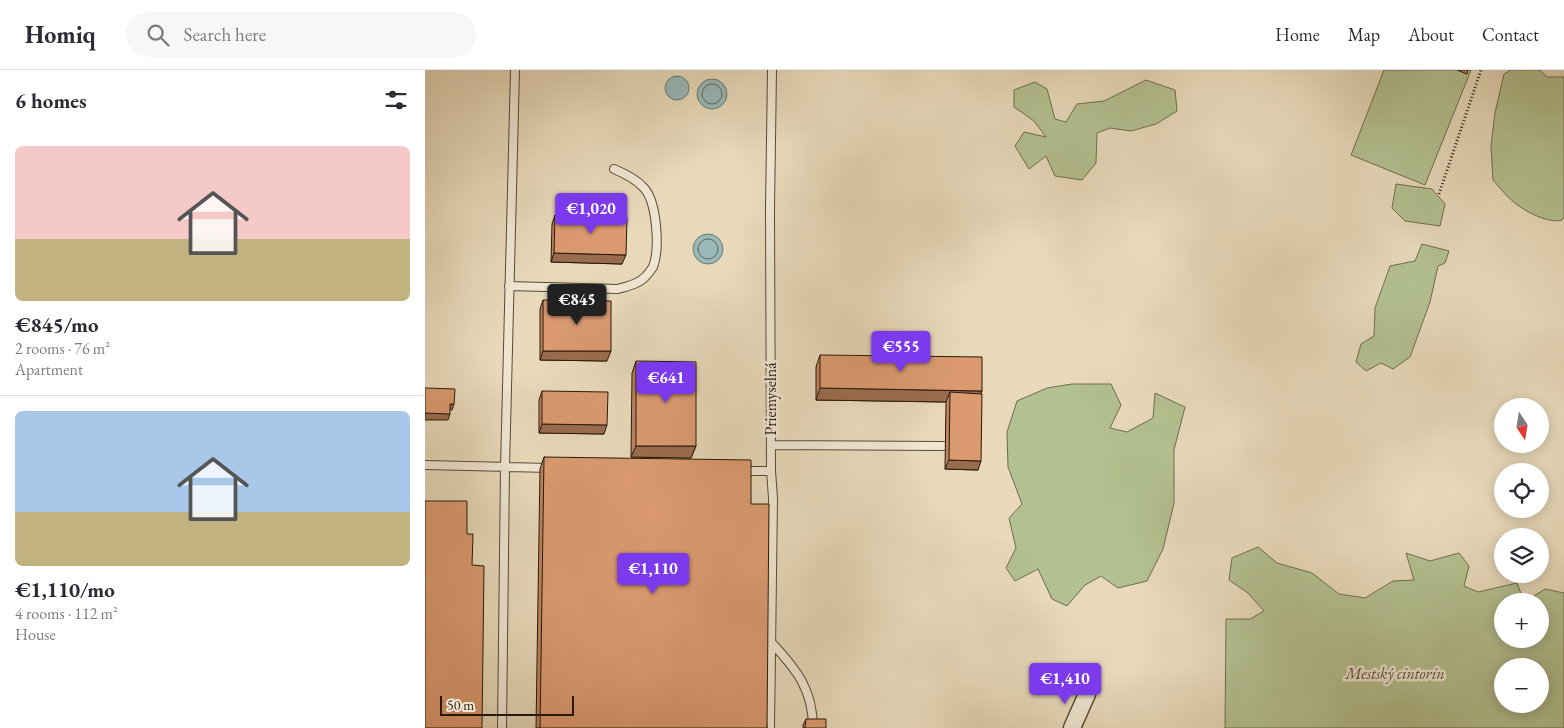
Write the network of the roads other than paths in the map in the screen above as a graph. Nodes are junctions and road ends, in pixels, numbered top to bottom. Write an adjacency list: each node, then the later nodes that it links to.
1 (515, 70): 4 (lane)
2 (772, 70): 5 (lane, Priemyselná)
3 (615, 169): 4 (lane)
4 (509, 286): 8 (lane)
5 (771, 445): 6 (lane); 11 (lane, Priemyselná)
6 (943, 446)
7 (425, 465): 8 (lane)
8 (505, 467): 9 (lane); 14 (lane)
9 (554, 468)
10 (731, 470): 11 (lane)
11 (771, 471): 12 (lane, Priemyselná)
12 (771, 642): 15 (lane, Priemyselná); 16 (lane)
13 (1087, 694): 17 (street)
14 (502, 728)
15 (770, 728)
16 (813, 728)
17 (1072, 728)

